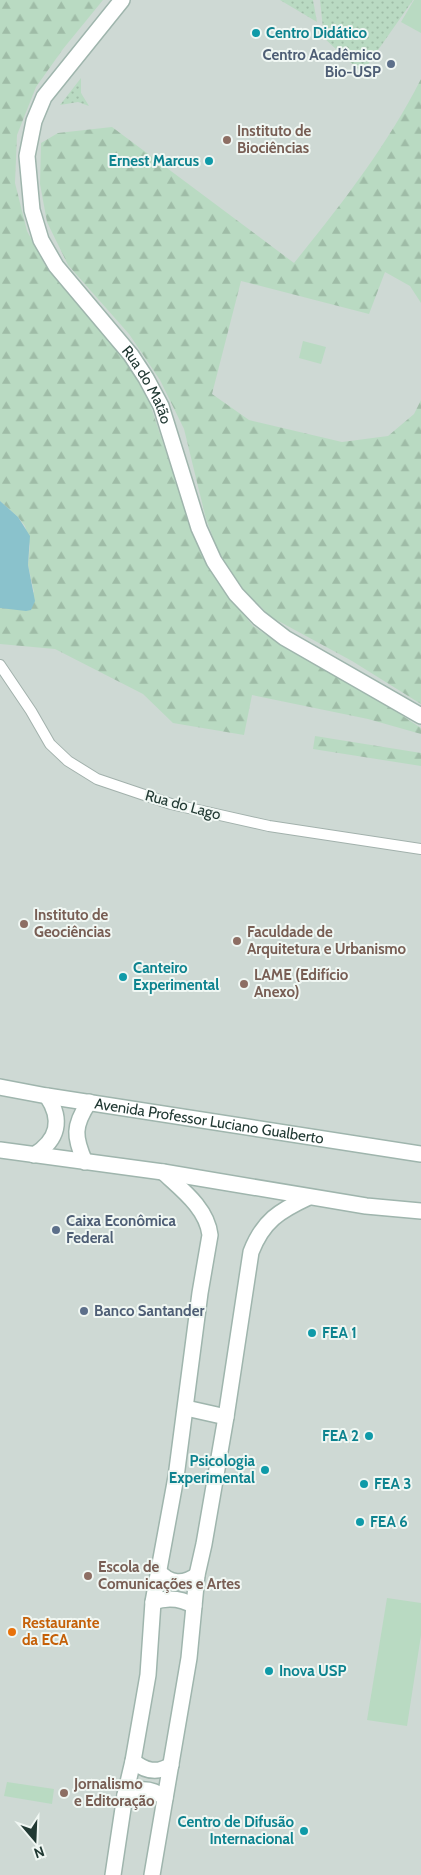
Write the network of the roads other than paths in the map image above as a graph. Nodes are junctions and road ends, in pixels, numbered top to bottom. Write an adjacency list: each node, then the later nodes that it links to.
1 (122, 0): 3 (street, Rua do Matão)
2 (0, 665): 4 (street, Rua do Lago)
3 (421, 716)
4 (421, 849)
5 (0, 1087): 6 (street, Avenida Professor Luciano Gualberto)
6 (47, 1096): 7 (street, Avenida Professor Luciano Gualberto); 10 (street)
7 (89, 1102): 9 (street, Avenida Professor Luciano Gualberto); 11 (street)
8 (0, 1150): 10 (street)
9 (421, 1154)
10 (34, 1155): 11 (street)
11 (85, 1162): 12 (street)
12 (162, 1172): 13 (street); 15 (street)
13 (309, 1197): 14 (street); 16 (street)
14 (421, 1211)
15 (186, 1408): 16 (street); 17 (street)
16 (226, 1417): 18 (street)
17 (158, 1571): 18 (street); 19 (street)
18 (197, 1575): 20 (street)
19 (153, 1602): 20 (street); 21 (street)
20 (194, 1606): 22 (street)
21 (133, 1761): 22 (street); 23 (street)
22 (171, 1765): 24 (street)
23 (125, 1795): 24 (street); 25 (street)
24 (165, 1798): 26 (street)
25 (113, 1875)
26 (152, 1875)

